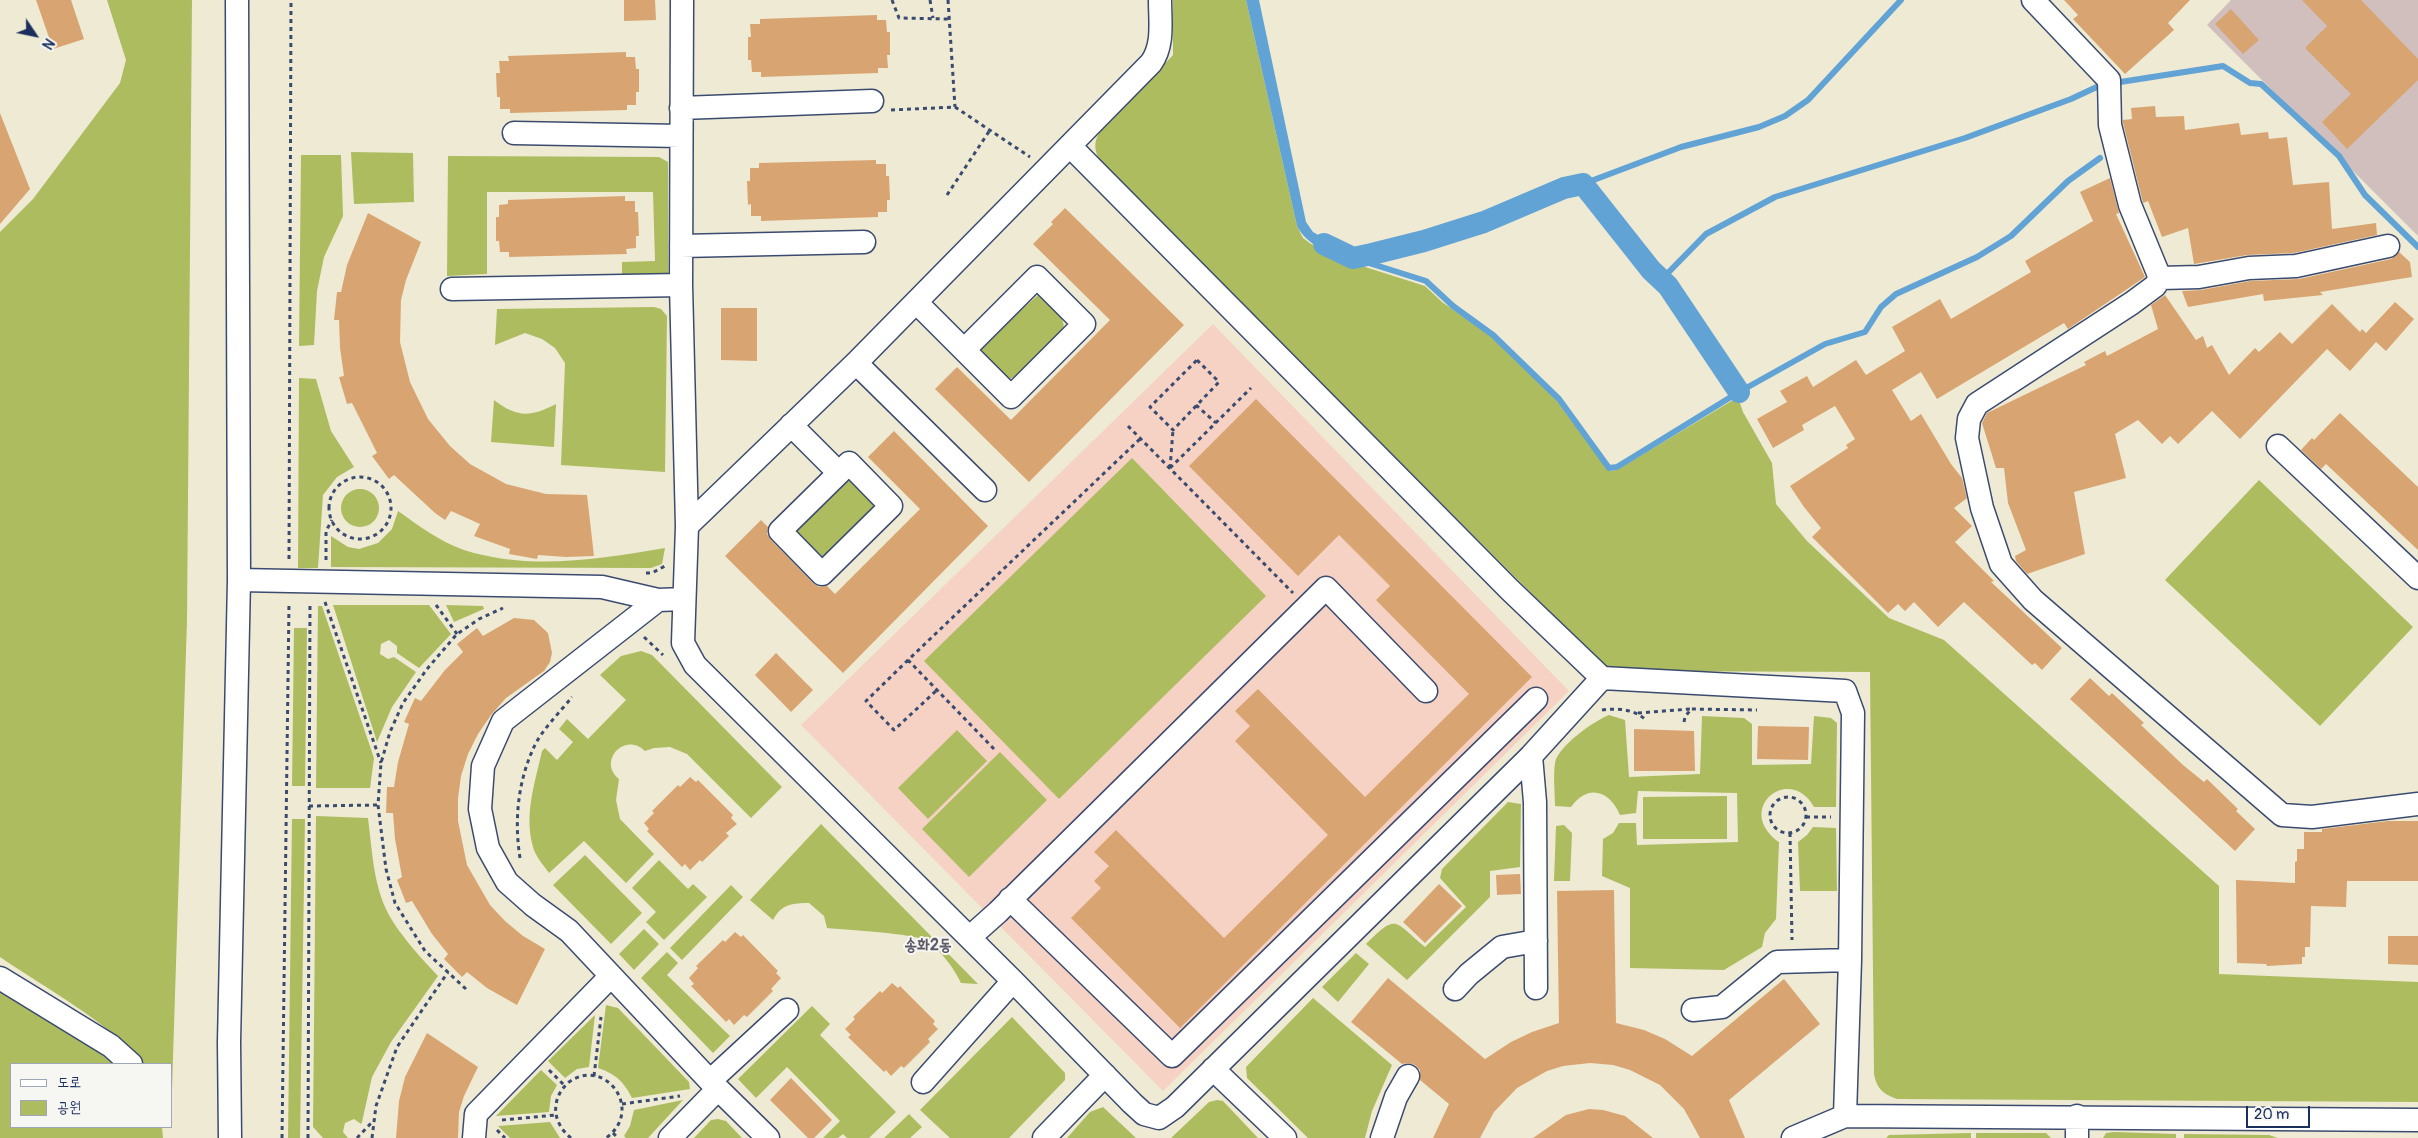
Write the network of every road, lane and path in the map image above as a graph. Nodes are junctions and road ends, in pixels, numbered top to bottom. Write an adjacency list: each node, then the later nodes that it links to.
1 (237, 0): 44 (street)
2 (682, 0): 12 (street)
3 (892, 0): 8 (path)
4 (930, 0): 8 (path)
5 (948, 0): 9 (path)
6 (1160, 0): 16 (street)
7 (2033, 0): 21 (street)
8 (933, 18): 9 (path)
9 (949, 19): 11 (path)
10 (872, 101): 12 (street)
11 (955, 107)
12 (681, 108): 15 (street)
13 (990, 130): 17 (path)
14 (514, 133): 15 (street)
15 (681, 136): 19 (street)
16 (1070, 146): 24 (street); 55 (street)
17 (947, 195)
18 (864, 242): 19 (street)
19 (681, 246): 22 (street)
20 (2388, 246): 21 (street)
21 (2160, 278): 69 (street)
22 (681, 285): 23 (street); 39 (street)
23 (452, 289)
24 (916, 302): 25 (street); 26 (street)
25 (964, 350): 25 (street)
26 (856, 363): 30 (street); 37 (street)
27 (1251, 388): 29 (path)
28 (1196, 405): 29 (path); 32 (path); 32 (path)
29 (1216, 423): 35 (path)
30 (791, 425): 36 (street); 39 (street)
31 (1128, 426): 33 (path)
32 (1172, 430): 35 (path)
33 (1141, 438): 35 (path); 54 (path)
34 (2278, 446): 43 (street)
35 (1170, 468): 50 (path)
36 (839, 474): 36 (street)
37 (985, 490)
38 (332, 520): 38 (path); 41 (path)
39 (687, 526): 46 (street)
40 (669, 558): 42 (path)
41 (326, 564)
42 (642, 573)
43 (2418, 578)
44 (239, 580): 45 (street); 111 (street)
45 (317, 590): 48 (street); 68 (path); 71 (path)
46 (684, 599): 48 (street); 77 (street)
47 (433, 600): 51 (path)
48 (658, 600): 82 (street)
49 (509, 605): 51 (path)
50 (1307, 607): 58 (street); 76 (street)
51 (457, 634): 68 (path)
52 (638, 636): 53 (path)
53 (666, 658)
54 (908, 660): 57 (path); 57 (path)
55 (1602, 678): 67 (street); 80 (street)
56 (576, 690): 75 (path)
57 (937, 690): 66 (path)
58 (1426, 691)
59 (1536, 699): 76 (street)
60 (1691, 709): 61 (path); 63 (path); 65 (path)
61 (1759, 710)
62 (1598, 712): 63 (path)
63 (1638, 713): 64 (path)
64 (1646, 720)
65 (1684, 722)
66 (994, 749)
67 (1530, 756): 78 (street); 93 (street)
68 (381, 764): 70 (path)
69 (2418, 804)
70 (378, 805): 71 (path); 81 (path)
71 (309, 806): 110 (path)
72 (1806, 817): 73 (path); 74 (path); 74 (path)
73 (1833, 817)
74 (1790, 833): 79 (path)
75 (521, 864)
76 (1010, 899): 77 (street)
77 (970, 937): 84 (street)
78 (1536, 941): 85 (street); 87 (street)
79 (1792, 946)
80 (1850, 960): 89 (street); 103 (street)
81 (448, 972): 86 (path); 104 (path)
82 (610, 977): 98 (street); 115 (street)
83 (0, 978): 91 (street)
84 (1014, 981): 94 (street); 97 (street)
85 (1536, 988)
86 (466, 989)
87 (1455, 990)
88 (787, 1010): 98 (street)
89 (1693, 1010)
90 (602, 1011): 95 (path)
91 (130, 1063)
92 (547, 1068): 99 (path)
93 (1213, 1069): 94 (street); 122 (street)
94 (1105, 1075): 121 (street)
95 (594, 1076): 99 (path); 101 (path)
96 (1408, 1076): 123 (street)
97 (923, 1082)
98 (714, 1085): 119 (street); 120 (street)
99 (565, 1086): 102 (path)
100 (684, 1095): 101 (path)
101 (622, 1104): 109 (path)
102 (556, 1115): 105 (path); 116 (path)
103 (1845, 1116): 107 (street); 124 (street)
104 (374, 1119): 113 (path); 114 (path)
105 (498, 1121)
106 (2406, 1126): 108 (street)
107 (2077, 1127): 108 (street)
108 (2299, 1128)
109 (613, 1133): 117 (path); 118 (path)
110 (308, 1136): 112 (path)
111 (230, 1138)
112 (312, 1138)
113 (357, 1138)
114 (372, 1138)
115 (474, 1138)
116 (571, 1138)
117 (606, 1138)
118 (618, 1138)
119 (670, 1138)
120 (768, 1138)
121 (1044, 1138)
122 (1285, 1138)
123 (1382, 1138)
124 (1793, 1138)

